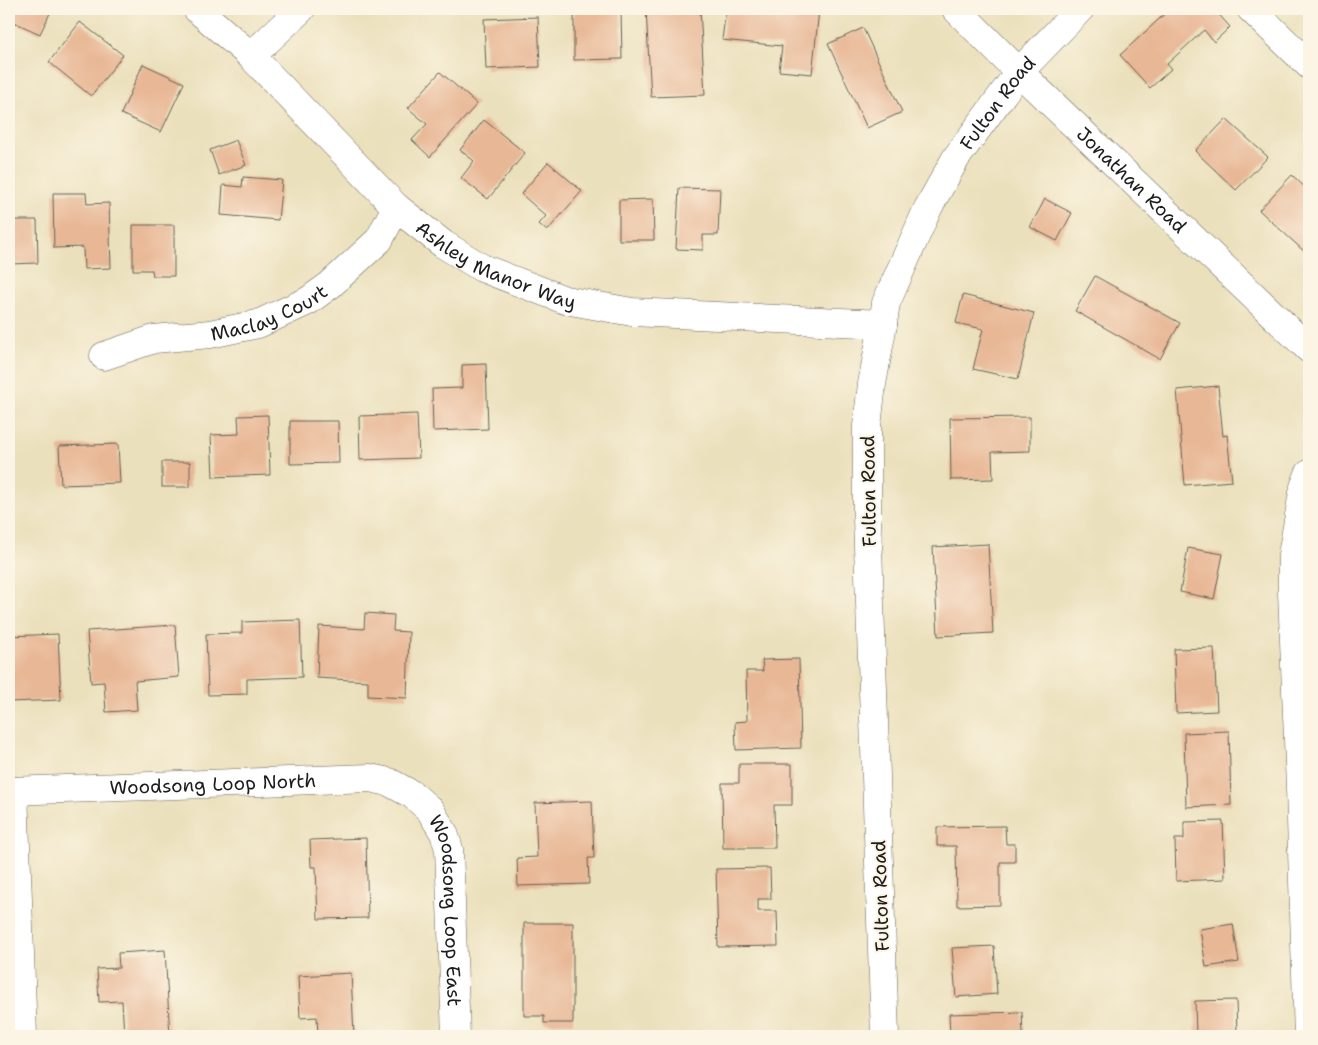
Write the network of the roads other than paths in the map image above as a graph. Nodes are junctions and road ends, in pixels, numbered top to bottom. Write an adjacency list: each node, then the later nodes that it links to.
1 (196, 9): 6 (street, Ashley Manor Way)
2 (301, 9): 6 (street)
3 (956, 9): 8 (street, Jonathan Road)
4 (1080, 9): 8 (street, Fulton Road)
5 (1252, 9): 7 (street)
6 (251, 56): 9 (street, Ashley Manor Way)
7 (1309, 65)
8 (1020, 72): 10 (street, Fulton Road); 11 (street, Jonathan Road)
9 (396, 207): 10 (street, Ashley Manor Way); 12 (street, Maclay Court)
10 (883, 324): 18 (street, Fulton Road)
11 (1309, 349)
12 (104, 356)
13 (1309, 474): 19 (street)
14 (11, 791): 15 (street, Woodsong Loop North); 16 (street)
15 (413, 795): 17 (street, Woodsong Loop East)
16 (23, 1036)
17 (456, 1036)
18 (886, 1036)
19 (1308, 1036)

